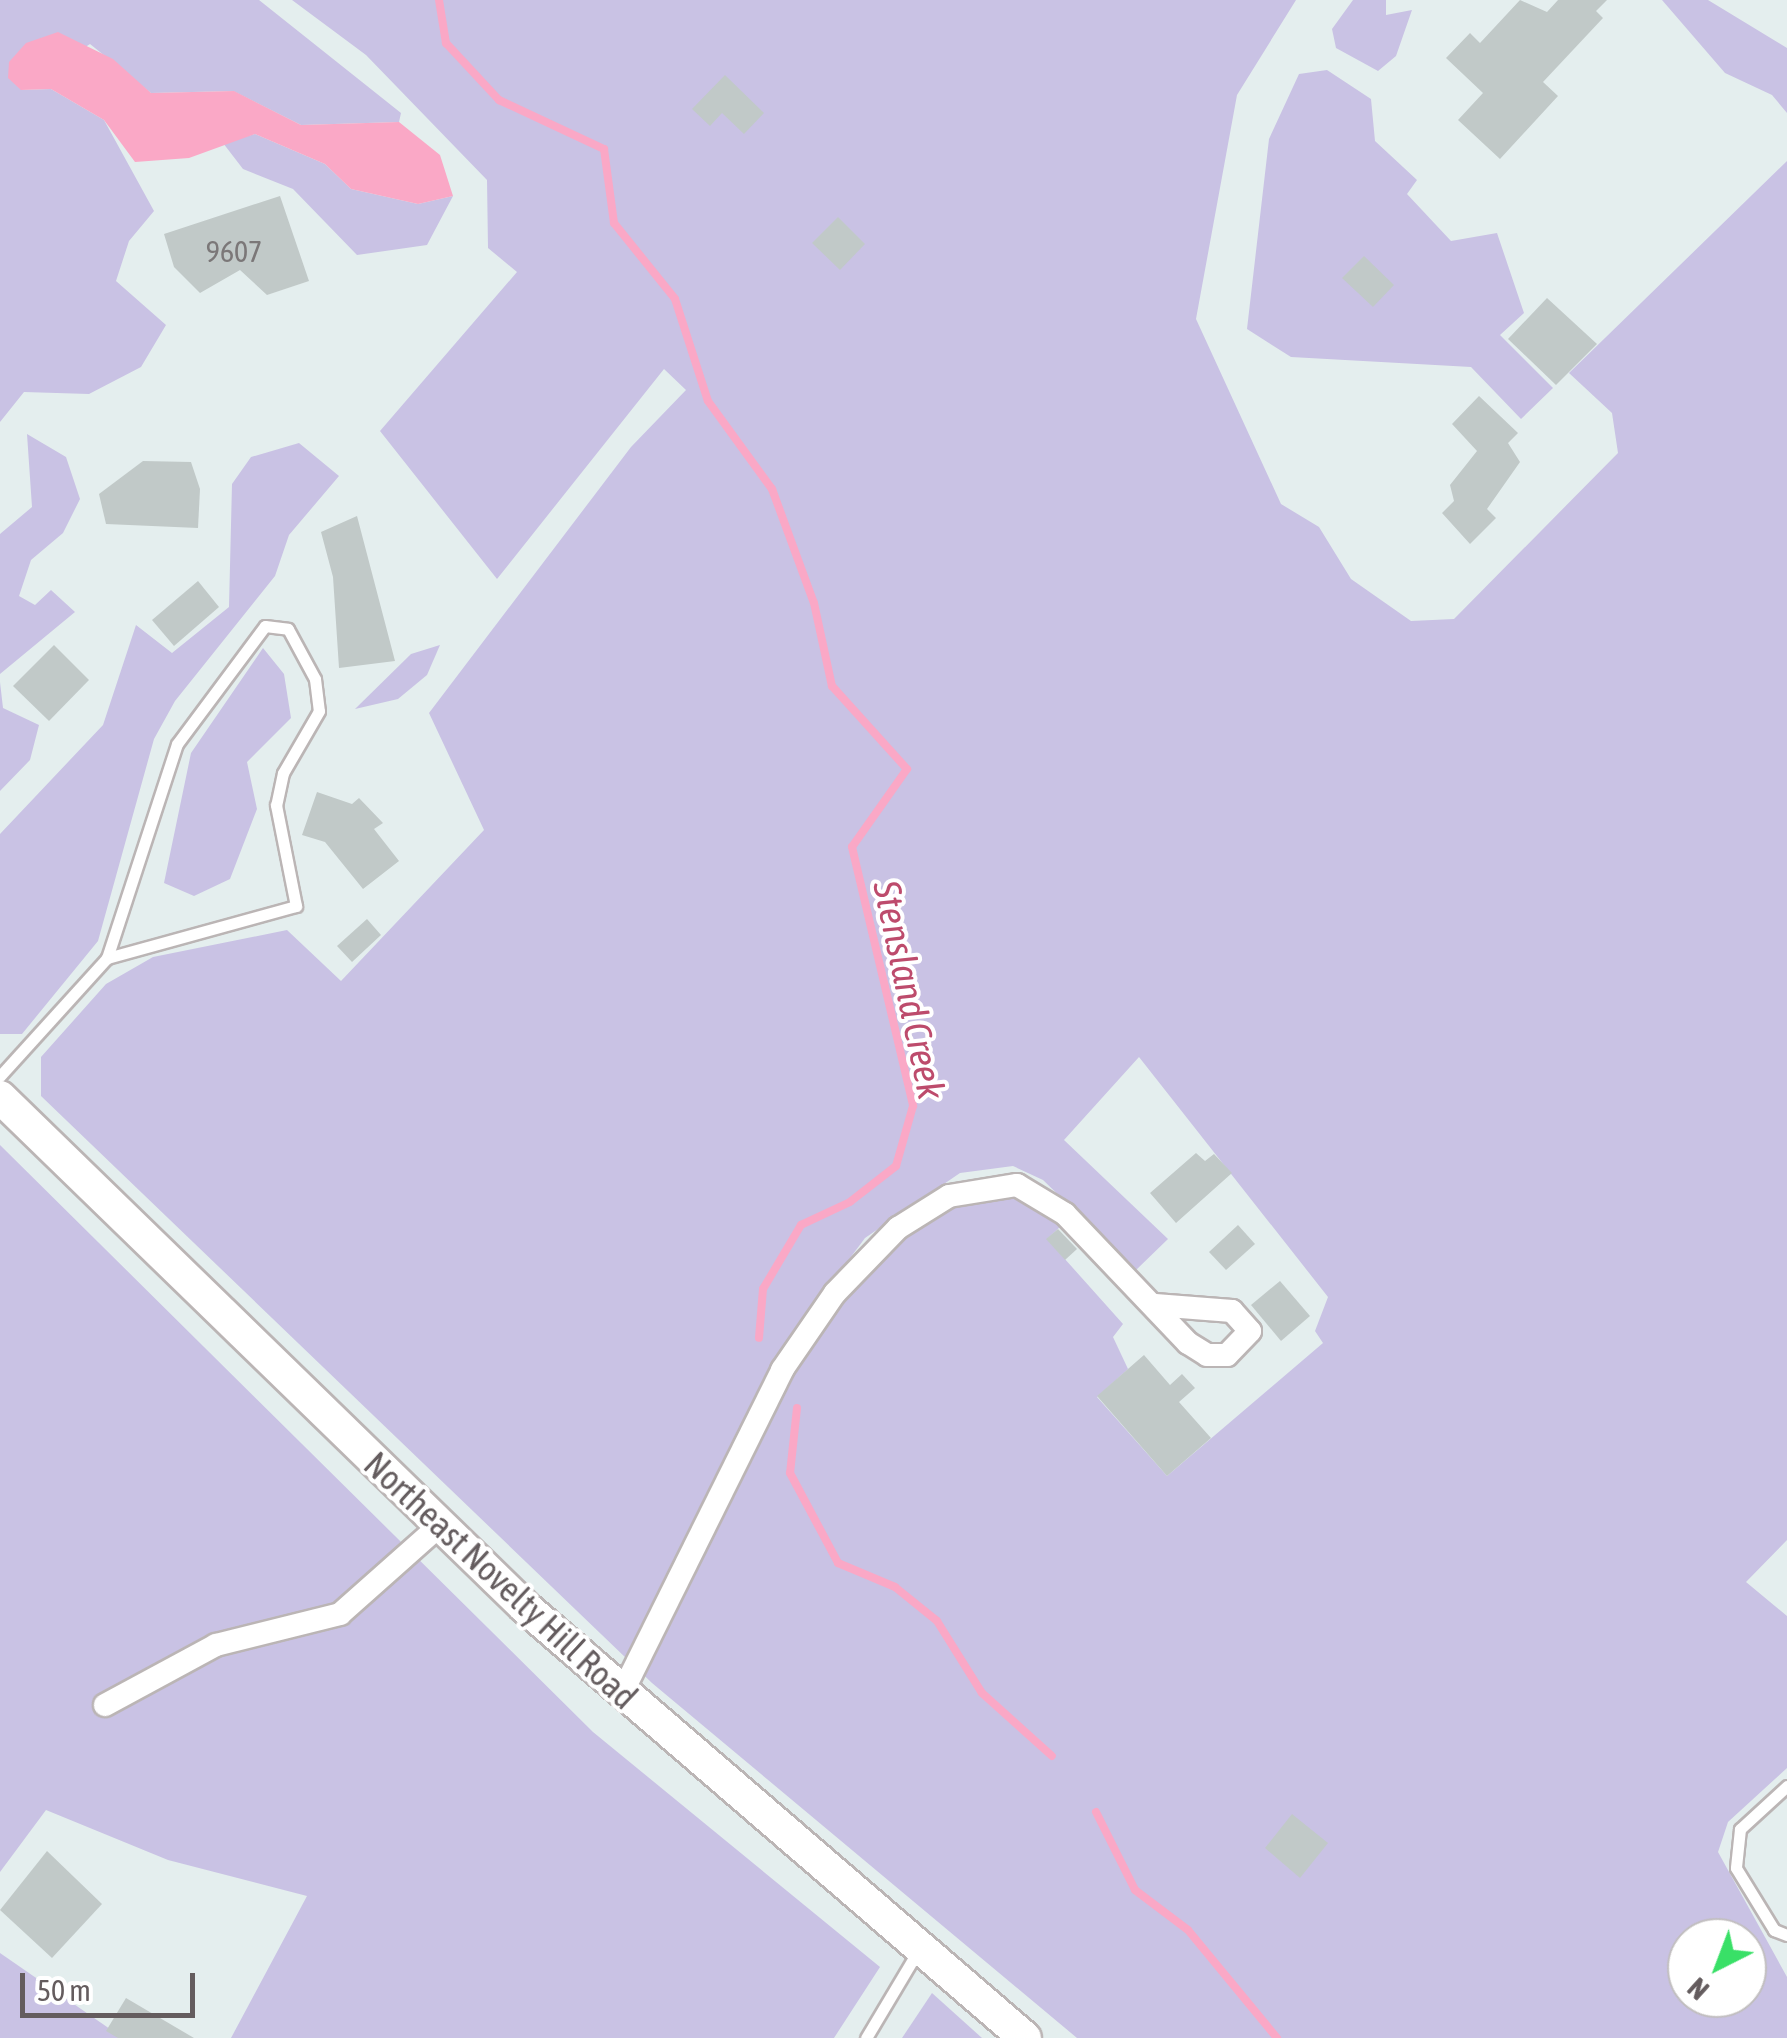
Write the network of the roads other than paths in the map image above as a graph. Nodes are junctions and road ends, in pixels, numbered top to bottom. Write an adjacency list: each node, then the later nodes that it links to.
1 (108, 958): 1 (lane); 2 (lane)
2 (0, 1076)
3 (0, 1097): 5 (main road, Northeast Novelty Hill Road)
4 (1154, 1305): 6 (street)
5 (440, 1526): 6 (main road, Northeast Novelty Hill Road); 7 (street)
6 (622, 1695): 10 (main road, Northeast Novelty Hill Road)
7 (104, 1705)
8 (1787, 1786): 9 (lane)
9 (1787, 1935)
10 (919, 1949): 11 (lane); 12 (main road, Northeast Novelty Hill Road)
11 (866, 2038)
12 (1025, 2038)

